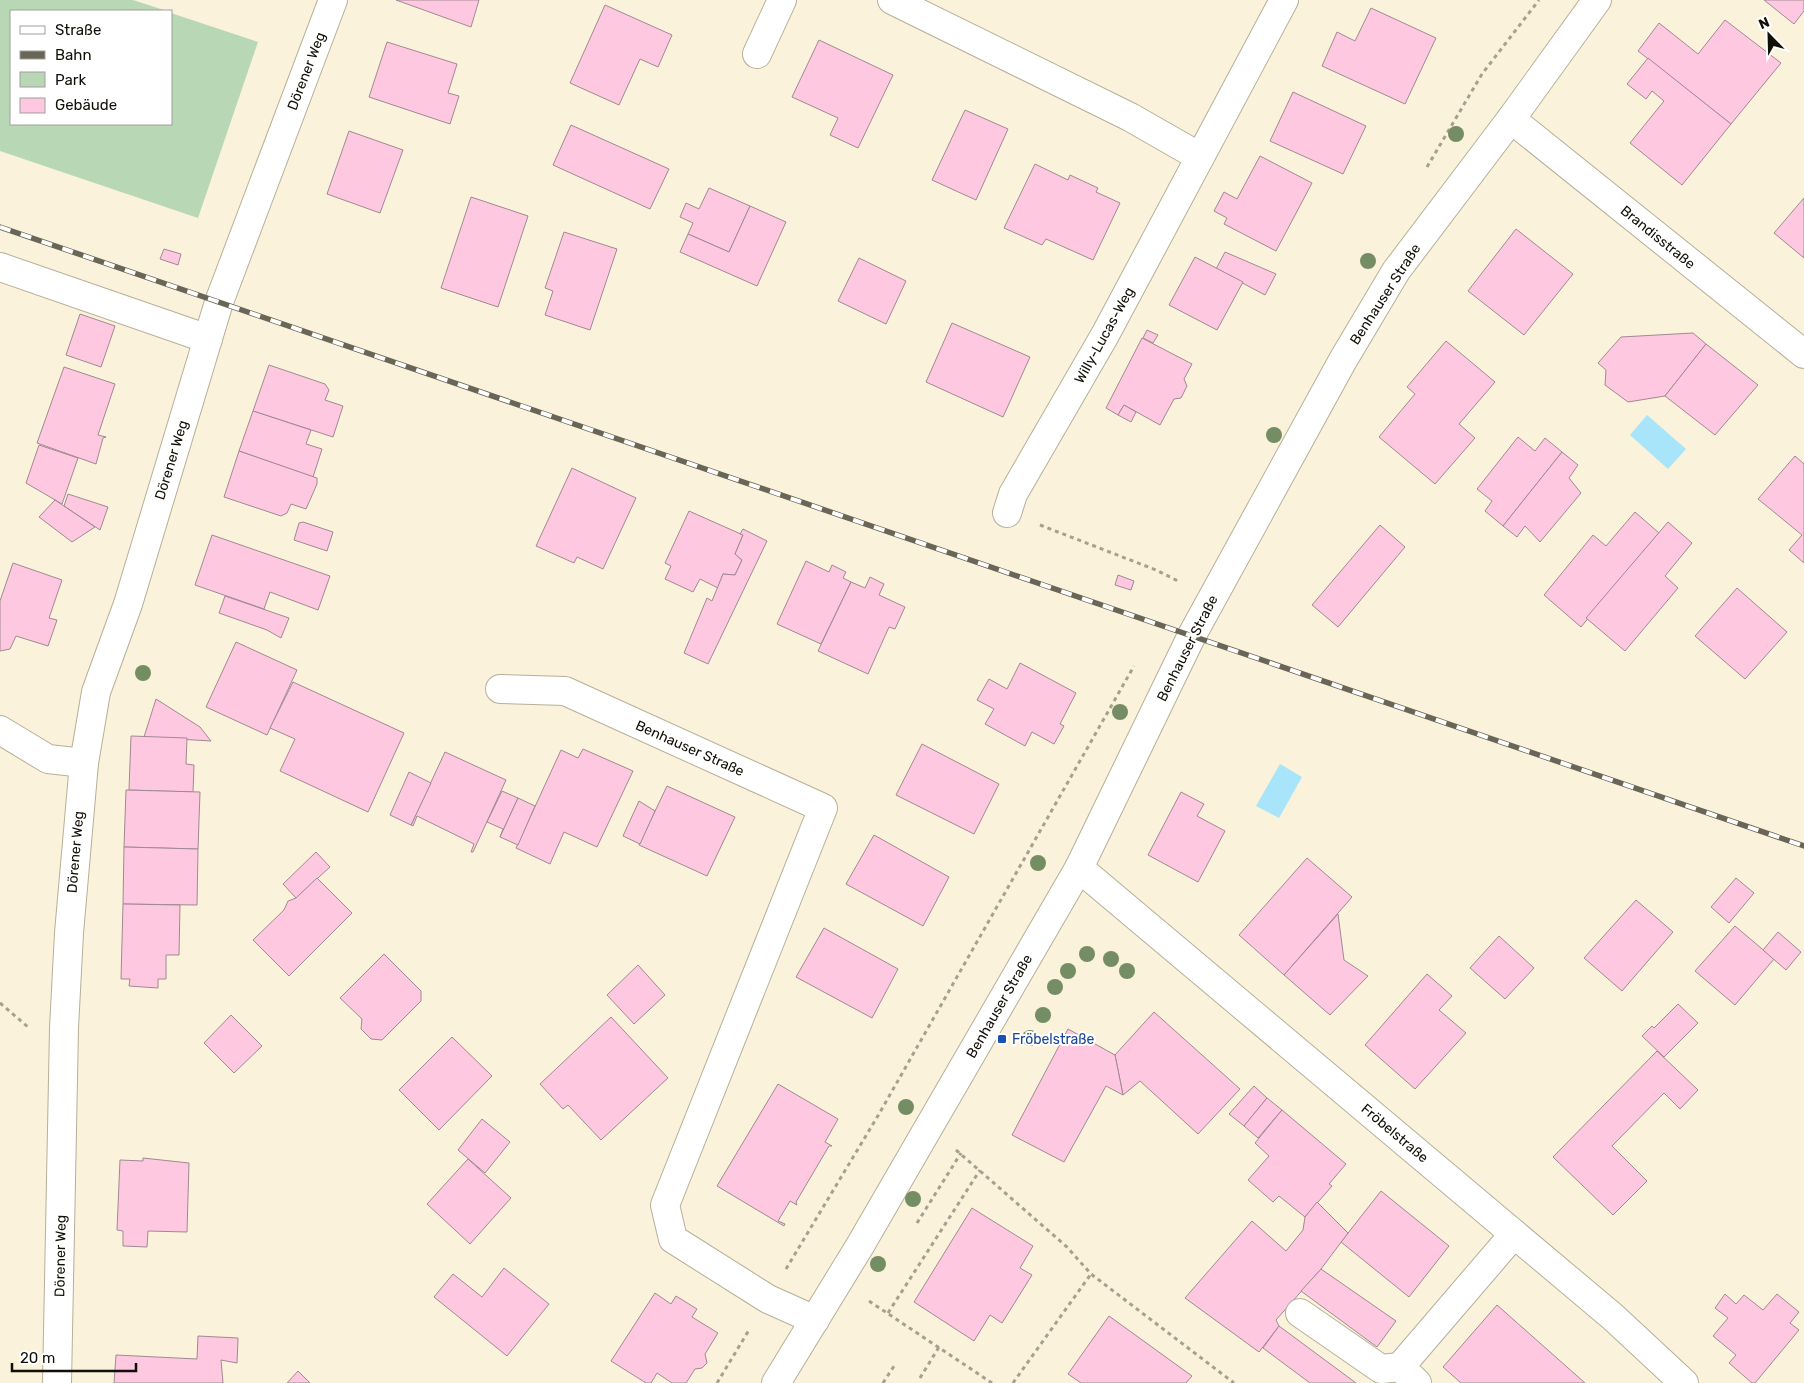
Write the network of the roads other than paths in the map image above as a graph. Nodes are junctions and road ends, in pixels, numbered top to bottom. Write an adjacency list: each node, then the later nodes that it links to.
1 (333, 0): 10 (street, Dörener Weg)
2 (782, 0): 6 (street)
3 (892, 0): 8 (street)
4 (1284, 0): 8 (street, Willy-Lucas-Weg)
5 (1597, 0): 7 (street, Benhauser Straße)
6 (757, 54)
7 (1511, 119): 11 (street, Brandisstraße); 16 (street, Benhauser Straße)
8 (1200, 157): 12 (street, Willy-Lucas-Weg)
9 (0, 267): 10 (street)
10 (208, 339): 15 (street, Dörener Weg)
11 (1804, 354)
12 (1007, 513)
13 (500, 689): 19 (street, Benhauser Straße)
14 (0, 730): 15 (street)
15 (84, 763): 21 (street, Dörener Weg)
16 (1079, 868): 17 (street, Fröbelstraße); 19 (street, Benhauser Straße)
17 (1514, 1234): 20 (street); 23 (street, Fröbelstraße)
18 (1300, 1312): 20 (street)
19 (815, 1320): 22 (street, Benhauser Straße)
20 (1409, 1375)
21 (57, 1383)
22 (776, 1383)
23 (1684, 1383)

